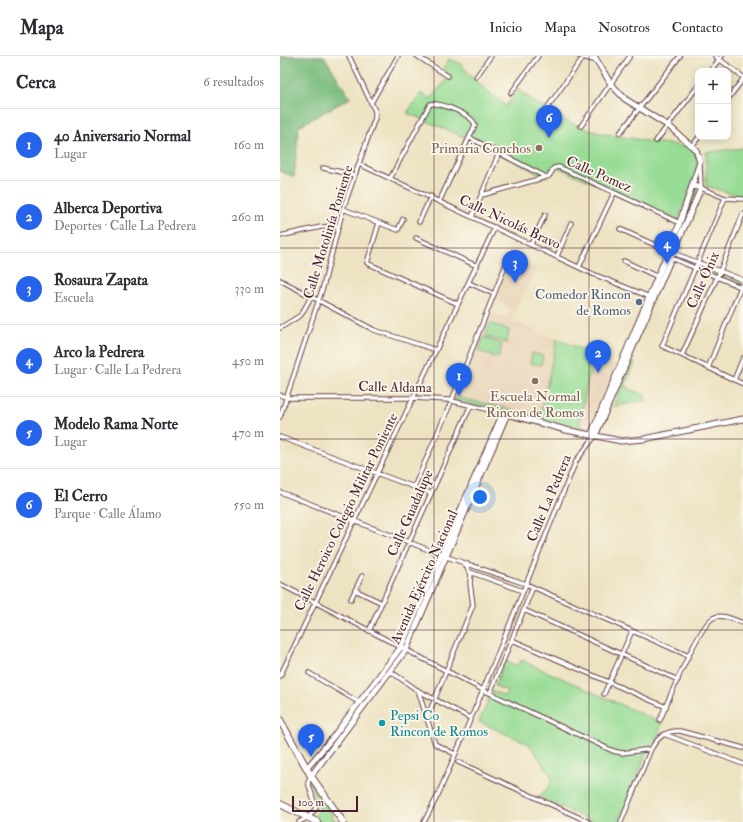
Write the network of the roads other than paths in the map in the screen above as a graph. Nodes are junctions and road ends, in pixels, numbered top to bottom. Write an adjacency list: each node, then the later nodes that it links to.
1 (349, 56): 21 (street, Calle Motolinía Poniente)
2 (398, 56): 21 (street)
3 (417, 56): 14 (street)
4 (491, 56): 15 (street)
5 (538, 56): 19 (street)
6 (582, 56): 12 (street); 22 (street)
7 (594, 56): 12 (main road)
8 (630, 56): 17 (street)
9 (680, 56): 23 (street)
10 (715, 56): 11 (street)
11 (720, 58): 13 (street); 16 (street)
12 (597, 61): 17 (main road)
13 (712, 68)
14 (448, 76)
15 (476, 77)
16 (743, 78): 20 (street)
17 (611, 84): 23 (main road); 25 (street)
18 (695, 90): 24 (street)
19 (511, 93)
20 (731, 95)
21 (371, 103): 33 (street, Calle Motolinía Poniente)
22 (547, 108)
23 (639, 109): 24 (main road); 26 (street)
24 (667, 125): 29 (street); 30 (main road)
25 (581, 126)
26 (620, 133)
27 (470, 138): 31 (street, Calle Pomez); 36 (street); 44 (street)
28 (697, 140): 30 (street)
29 (656, 141)
30 (692, 146): 32 (main road)
31 (499, 153): 37 (street, Calle Pomez); 41 (street)
32 (700, 162): 38 (main road, Calle La Pedrera); 39 (street)
33 (359, 164): 35 (street, Calle Motolinía Poniente); 36 (street, Calle Nicolás Bravo)
34 (323, 168): 35 (street)
35 (355, 175): 46 (street, Calle Motolinía Poniente)
36 (391, 177): 42 (street, Calle Nicolás Bravo)
37 (546, 177): 40 (street, Calle Pomez); 41 (street)
38 (693, 186): 39 (main road); 54 (main road, Calle La Pedrera)
39 (701, 188): 43 (street); 61 (main road, Calle La Pedrera)
40 (614, 192): 54 (street, Calle Pomez); 67 (street)
41 (482, 195): 49 (street)
42 (431, 196): 44 (street, Calle Nicolás Bravo); 51 (street)
43 (725, 198): 45 (street); 65 (street)
44 (440, 200): 49 (street, Calle Nicolás Bravo)
45 (743, 200)
46 (343, 209): 52 (street); 55 (street, Calle Motolinía Poniente)
47 (743, 214): 69 (street, Calle Ónix)
48 (545, 215): 60 (street)
49 (472, 217): 56 (street, Calle Nicolás Bravo)
50 (403, 219): 52 (street)
51 (419, 222)
52 (379, 223): 80 (street)
53 (571, 223): 62 (street)
54 (680, 223): 61 (main road, Calle La Pedrera)
55 (338, 226): 58 (street); 79 (street, Calle Motolinía Poniente)
56 (495, 227): 60 (street, Calle Nicolás Bravo); 66 (street, Calle Heroico Colegio Militar Poniente)
57 (620, 229): 61 (street)
58 (280, 236)
59 (416, 238): 66 (street)
60 (531, 244): 62 (street, Calle Nicolás Bravo)
61 (669, 254): 65 (street); 68 (street); 70 (main road, Calle La Pedrera); 78 (main road, Calle La Pedrera)
62 (557, 256): 67 (street, Calle Nicolás Bravo)
63 (508, 259): 76 (street)
64 (624, 261): 70 (street)
65 (697, 262): 68 (street); 69 (street)
66 (477, 266): 74 (street, Calle Heroico Colegio Militar Poniente)
67 (579, 267): 78 (street, Calle Nicolás Bravo)
68 (694, 267): 71 (street); 83 (street)
69 (720, 271): 71 (street, Calle Ónix); 73 (street)
70 (658, 277): 78 (main road, Calle La Pedrera)
71 (717, 277): 75 (street); 83 (street, Calle Ónix)
72 (280, 280): 77 (street)
73 (743, 281): 75 (street)
74 (469, 283): 76 (street); 80 (street, Calle Heroico Colegio Militar Poniente)
75 (742, 287): 85 (street)
76 (494, 294): 91 (street)
77 (311, 297): 79 (street); 81 (street)
78 (651, 298): 96 (main road, Calle La Pedrera)
79 (319, 301): 82 (street); 89 (street, Calle Motolinía Poniente)
80 (458, 304): 82 (street, Calle Heroico Colegio Militar Poniente)
81 (280, 327)
82 (436, 350): 90 (street, Calle Heroico Colegio Militar Poniente)
83 (682, 355): 85 (street)
84 (743, 358): 86 (street)
85 (708, 368): 86 (street)
86 (734, 380): 87 (street)
87 (743, 384)
88 (280, 395): 89 (street, Calle Aldama)
89 (288, 398): 90 (street, Calle Aldama); 94 (street, Calle Motolinía Poniente)
90 (413, 398): 91 (street, Calle Aldama); 98 (street, Calle Heroico Colegio Militar Poniente)
91 (452, 400): 92 (street, Calle Aldama); 99 (street)
92 (471, 405): 93 (street, Calle Aldama); 101 (street, Calle Guadalupe)
93 (505, 414): 96 (main road, Calle Aldama); 104 (main road, Avenida Ejército Nacional)
94 (280, 417)
95 (743, 420): 96 (main road, Calle Aldama)
96 (593, 436): 111 (street, Calle La Pedrera)
97 (280, 437): 98 (street)
98 (377, 474): 99 (street); 102 (street, Calle Heroico Colegio Militar Poniente)
99 (414, 487): 101 (street)
100 (280, 492): 102 (street)
101 (430, 493): 103 (street, Calle Guadalupe)
102 (354, 521): 103 (street); 116 (street, Calle Heroico Colegio Militar Poniente)
103 (409, 542): 104 (street); 117 (street, Calle Guadalupe)
104 (445, 556): 105 (street); 123 (main road, Avenida Ejército Nacional); 124 (main road, Avenida Ejército Nacional)
105 (464, 563): 106 (street); 107 (street)
106 (470, 572): 109 (street); 128 (street)
107 (502, 575): 109 (street); 111 (street)
108 (362, 576): 113 (street)
109 (498, 582): 114 (street)
110 (280, 584): 116 (street)
111 (526, 584): 112 (street); 114 (street, Calle La Pedrera)
112 (533, 587): 118 (street); 121 (street)
113 (355, 590): 115 (street); 117 (street)
114 (523, 591): 134 (street, Calle La Pedrera)
115 (351, 599)
116 (315, 603): 120 (street); 130 (street, Calle Heroico Colegio Militar Poniente)
117 (382, 603): 120 (street, Calle Guadalupe)
118 (524, 610): 122 (street); 125 (street)
119 (743, 623): 126 (street)
120 (369, 631): 123 (street)
121 (632, 631): 125 (street); 126 (street)
122 (512, 640): 132 (street); 135 (street)
123 (401, 647): 124 (street); 138 (main road, Avenida Ejército Nacional)
124 (406, 650): 127 (main road, Avenida Ejército Nacional); 128 (street)
125 (622, 654): 131 (street); 132 (street)
126 (689, 656): 131 (street)
127 (390, 671): 133 (street); 139 (main road, Avenida Ejército Nacional)
128 (447, 671): 134 (street); 137 (street)
129 (309, 673): 138 (street)
130 (280, 676)
131 (678, 680): 140 (street)
132 (610, 682): 136 (street); 140 (street)
133 (418, 690): 137 (street); 141 (street)
134 (483, 690): 135 (street); 142 (street, Calle La Pedrera)
135 (490, 693): 148 (street)
136 (604, 694)
137 (434, 699): 141 (street); 142 (street)
138 (359, 702): 139 (street); 146 (main road, Avenida Ejército Nacional)
139 (365, 705): 146 (main road, Avenida Ejército Nacional)
140 (666, 707): 144 (street)
141 (427, 718): 149 (street)
142 (470, 718): 149 (street, Calle La Pedrera)
143 (280, 720): 152 (main road)
144 (660, 720)
145 (664, 734): 147 (street); 148 (street); 151 (street)
146 (335, 739): 152 (main road, Avenida Ejército Nacional); 153 (main road, Avenida Ejército Nacional)
147 (743, 748)
148 (651, 749): 161 (street)
149 (455, 754): 159 (street, Calle La Pedrera)
150 (458, 762): 160 (street)
151 (743, 764)
152 (307, 768): 153 (main road)
153 (311, 776): 155 (street); 158 (main road)
154 (280, 804): 155 (main road)
155 (309, 816): 156 (street); 157 (main road)
156 (299, 822)
157 (317, 822)
158 (343, 822)
159 (424, 822)
160 (589, 822)
161 (621, 822)

